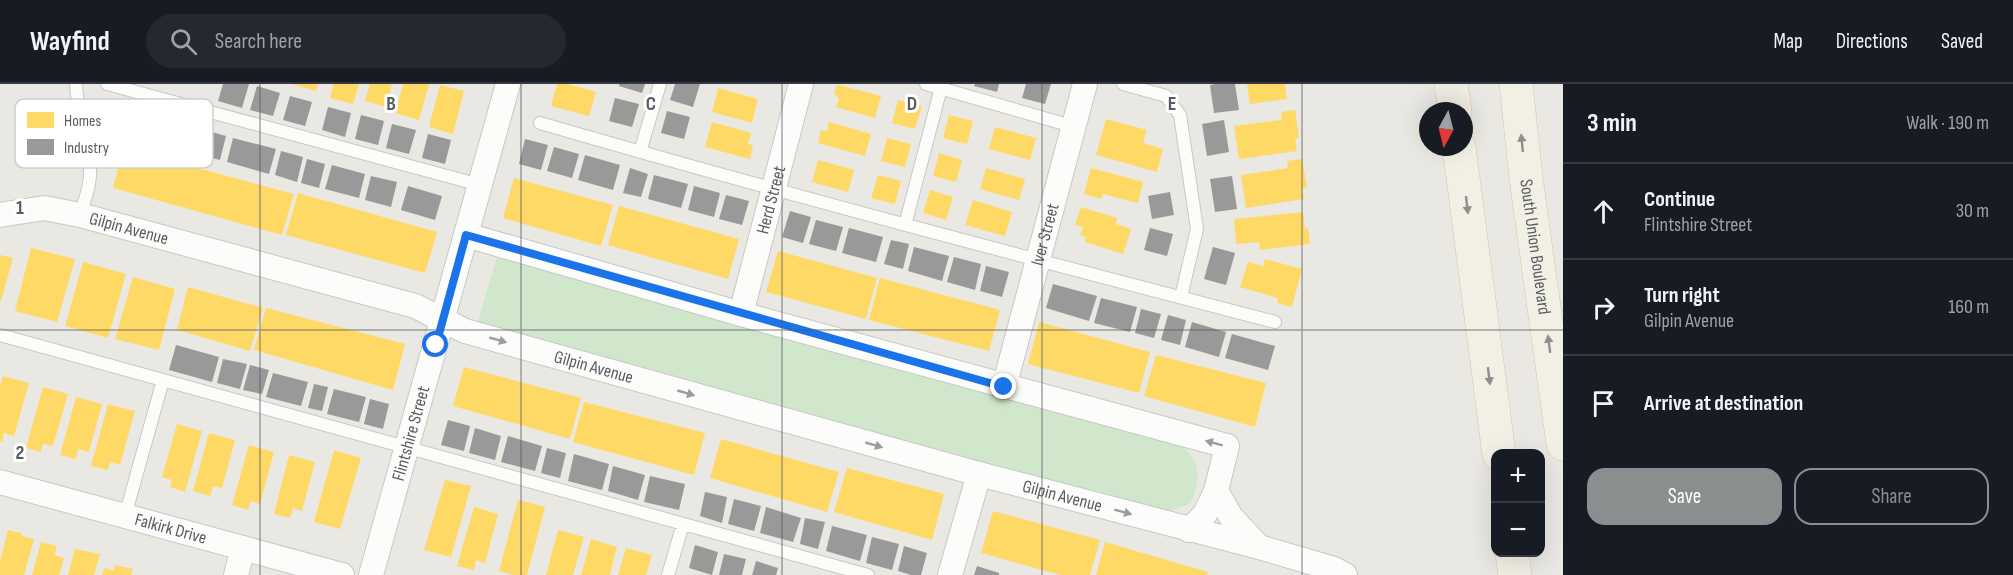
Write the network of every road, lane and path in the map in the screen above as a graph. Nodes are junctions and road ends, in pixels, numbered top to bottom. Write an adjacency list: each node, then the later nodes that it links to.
1 (76, 84): 12 (lane)
2 (107, 84): 13 (lane)
3 (508, 84): 21 (street, Flintshire Street)
4 (660, 84): 18 (lane)
5 (801, 84): 22 (street, Herd Street)
6 (926, 84): 11 (lane)
7 (1085, 84): 17 (street, Iver Street)
8 (1123, 84): 28 (lane)
9 (1451, 84): 14 (main road)
10 (1516, 84): 35 (main road, South Union Boulevard, one-way to 10)
11 (941, 88): 17 (lane); 25 (lane)
12 (77, 99)
13 (162, 99)
14 (1454, 102)
15 (213, 113): 21 (lane)
16 (540, 123): 18 (lane)
17 (1075, 127): 27 (street, Iver Street)
18 (640, 152): 22 (lane)
19 (1460, 156): 37 (main road, one-way to 37)
20 (90, 168): 24 (lane)
21 (480, 185): 26 (street, Flintshire Street)
22 (773, 189): 25 (lane); 29 (street, Herd Street)
23 (0, 215): 24 (street, Gilpin Avenue)
24 (80, 215): 30 (street, Gilpin Avenue)
25 (905, 225): 27 (lane)
26 (466, 235): 29 (street); 30 (street, Flintshire Street)
27 (1039, 262): 28 (lane); 34 (street, Iver Street)
28 (1180, 297): 31 (lane)
29 (741, 314): 34 (street)
30 (443, 320): 36 (street, Flintshire Street); 38 (street, Gilpin Avenue, one-way to 38)
31 (1275, 322)
32 (0, 335): 33 (lane)
33 (164, 380): 36 (lane); 41 (lane)
34 (1004, 387): 40 (street, one-way to 34)
35 (1563, 444)
36 (406, 447): 42 (lane); 49 (street, Flintshire Street)
37 (1498, 449)
38 (979, 474): 43 (street, Gilpin Avenue, one-way to 43); 52 (street)
39 (1, 485): 41 (street, Falkirk Drive)
40 (1216, 491): 43 (street); 44 (street)
41 (125, 516): 45 (street, Falkirk Drive)
42 (682, 524): 50 (lane); 51 (lane)
43 (1189, 530): 44 (street, Gilpin Avenue)
44 (1259, 547): 53 (street, Gilpin Avenue)
45 (243, 548): 47 (street); 48 (street, Falkirk Drive)
46 (1513, 557): 54 (main road)
47 (236, 575)
48 (342, 575)
49 (371, 575)
50 (668, 575)
51 (868, 575)
52 (950, 575)
53 (1345, 575)
54 (1515, 575)

